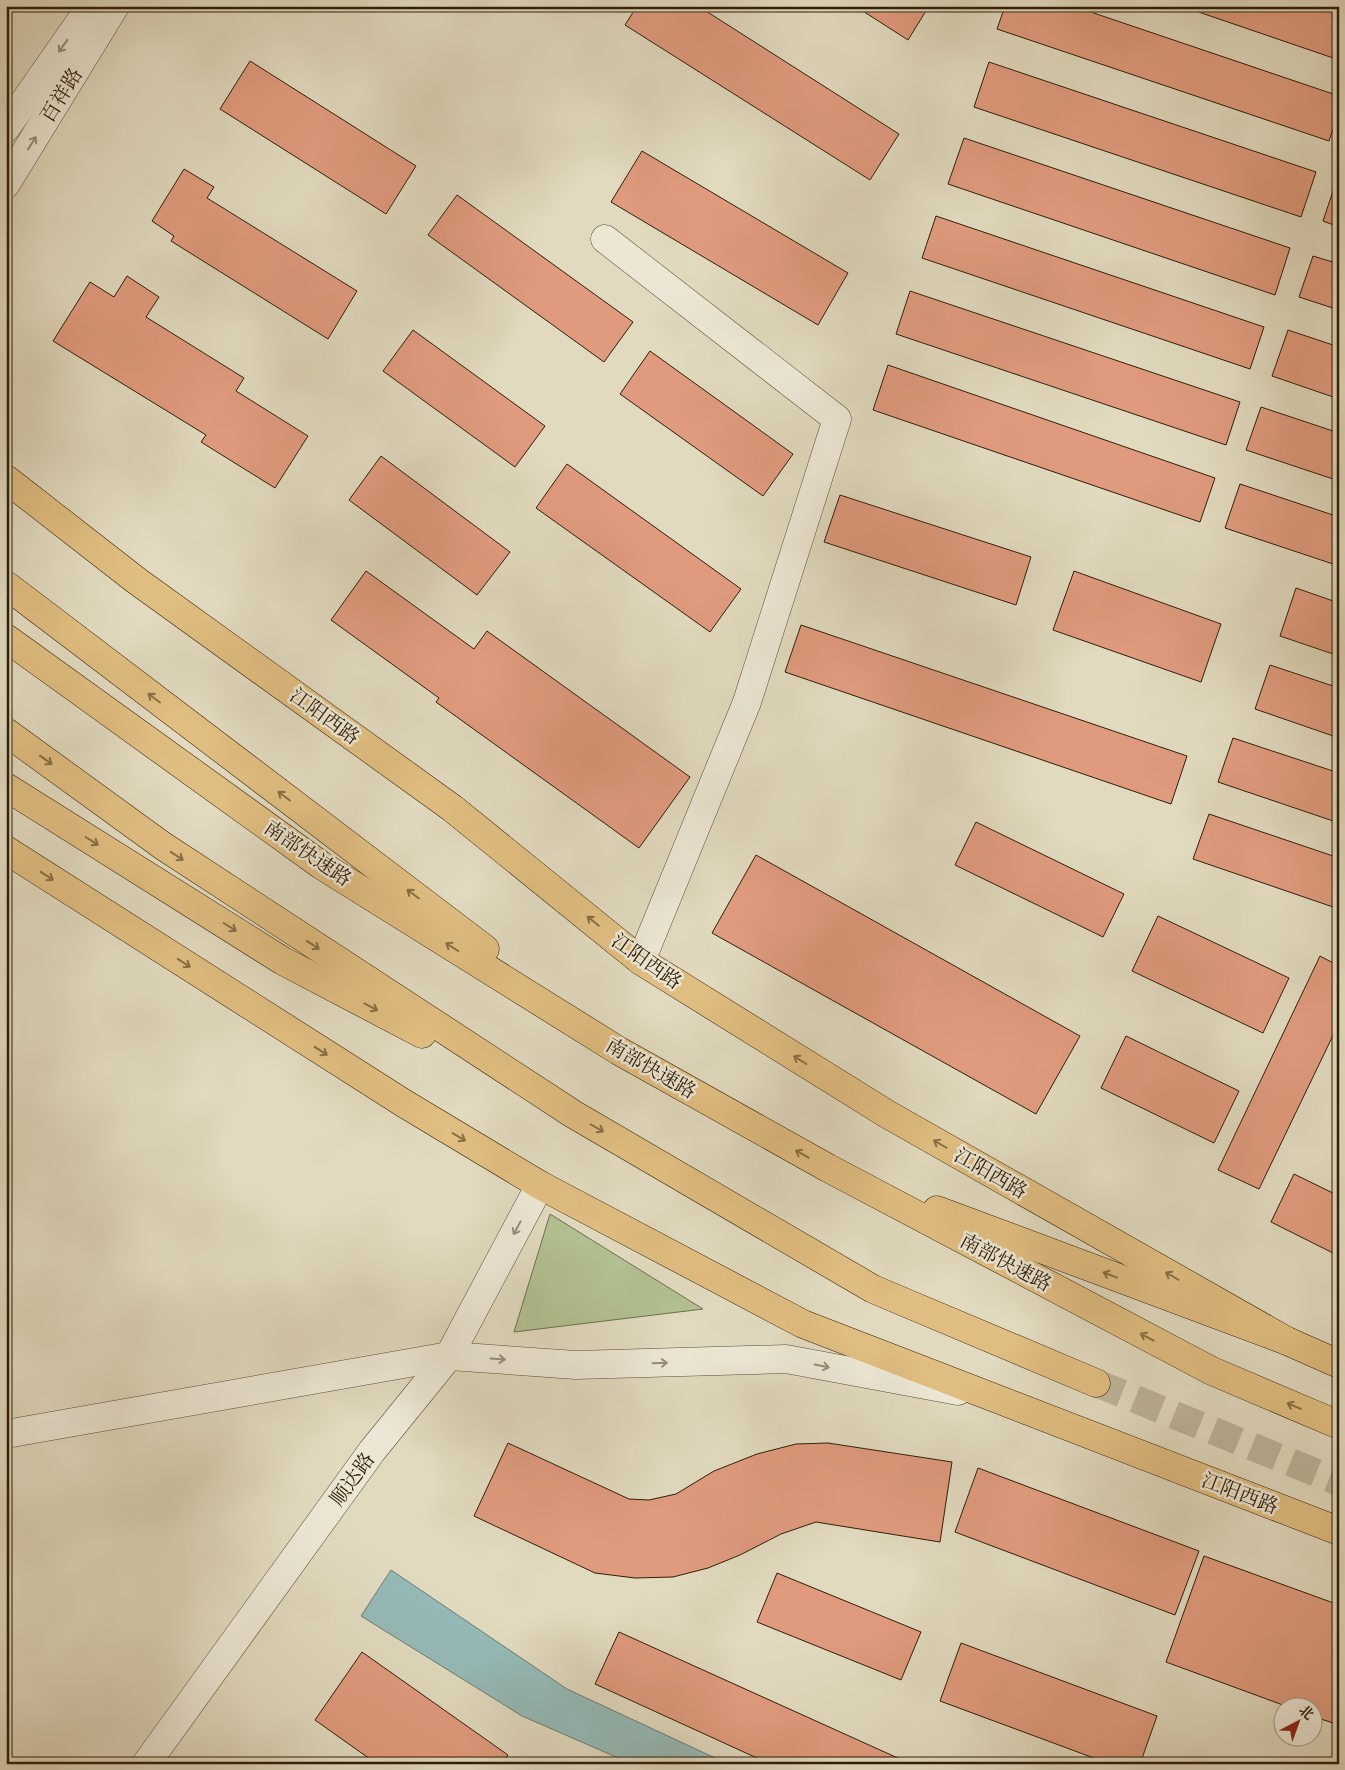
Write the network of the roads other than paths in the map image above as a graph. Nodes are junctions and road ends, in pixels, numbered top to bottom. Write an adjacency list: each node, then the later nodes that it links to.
1 (91, 6): 3 (street, 百祥路, one-way to 3)
2 (115, 6): 4 (street, 百祥路, one-way to 2)
3 (6, 128)
4 (6, 184)
5 (605, 239): 12 (street)
6 (6, 479): 12 (main road, 江阳西路, one-way to 6)
7 (8, 587): 13 (main road, one-way to 7)
8 (6, 638): 13 (main road, 南部快速路, one-way to 8)
9 (6, 732): 14 (main road, one-way to 14)
10 (6, 787): 14 (main road, one-way to 14)
11 (6, 850): 16 (main road, 江阳西路, one-way to 16)
12 (641, 961): 17 (main road, 江阳西路, one-way to 12)
13 (619, 1051): 15 (main road, 南部快速路, one-way to 13)
14 (573, 1114): 20 (main road, one-way to 20)
15 (828, 1168): 17 (main road, one-way to 15); 22 (main road, 南部快速路, one-way to 15)
16 (540, 1185): 18 (street, 顺达路, one-way to 18); 21 (main road, 江阳西路)
17 (1287, 1342): 19 (main road, 江阳西路)
18 (449, 1356): 21 (street, one-way to 21); 23 (street); 25 (street, 顺达路)
19 (1339, 1364)
20 (1096, 1383)
21 (989, 1397): 24 (main road, 江阳西路)
22 (1339, 1425)
23 (6, 1434)
24 (1339, 1531)
25 (146, 1764)

